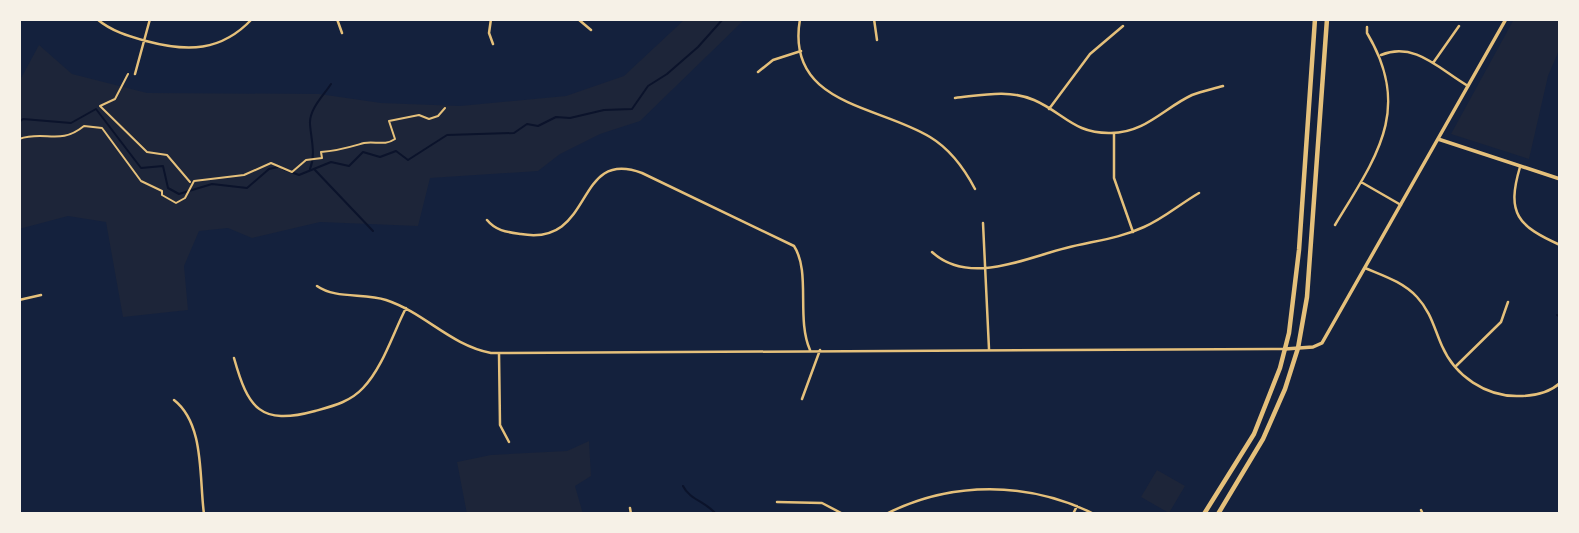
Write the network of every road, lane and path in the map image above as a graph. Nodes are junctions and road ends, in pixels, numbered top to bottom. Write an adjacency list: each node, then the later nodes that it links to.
1 (97, 19): 18 (street)
2 (150, 19): 18 (street)
3 (252, 19): 18 (street)
4 (337, 19): 16 (street)
5 (491, 19): 19 (street)
6 (578, 19): 15 (street)
7 (800, 19): 20 (street)
8 (874, 19): 17 (street)
9 (1315, 19): 56 (main road)
10 (1327, 19): 54 (main road)
11 (1506, 19): 27 (street)
12 (1123, 26): 30 (street)
13 (1459, 26): 22 (street)
14 (1367, 27): 21 (street)
15 (591, 30)
16 (342, 33)
17 (877, 40)
18 (144, 41): 25 (street)
19 (493, 44)
20 (801, 51): 23 (street); 38 (street)
21 (1380, 55): 22 (street); 36 (street)
22 (1433, 63): 27 (street)
23 (758, 72)
24 (128, 74): 37 (path)
25 (135, 74)
26 (1223, 86): 31 (street)
27 (1468, 86): 33 (street)
28 (955, 98): 30 (street)
29 (445, 108): 37 (path)
30 (1049, 110): 31 (street)
31 (1114, 133): 44 (street)
32 (19, 139): 37 (path)
33 (1438, 139): 34 (street); 40 (street)
34 (1520, 167): 35 (street); 45 (street)
35 (1560, 179)
36 (1360, 182): 40 (street); 43 (street)
37 (191, 183)
38 (975, 189)
39 (1199, 193): 44 (street)
40 (1401, 205): 48 (street)
41 (487, 220): 57 (street)
42 (983, 223): 47 (street)
43 (1335, 225)
44 (1133, 232): 47 (street)
45 (1560, 245)
46 (932, 252): 47 (street)
47 (986, 267): 55 (street)
48 (1365, 268): 54 (street); 61 (street)
49 (317, 286): 53 (street)
50 (41, 295): 51 (street)
51 (19, 300)
52 (1507, 302): 61 (street)
53 (406, 308): 59 (street); 60 (street)
54 (1298, 348): 56 (street); 78 (main road)
55 (989, 349): 56 (street); 58 (street)
56 (1285, 349): 77 (main road)
57 (811, 350): 58 (street); 59 (street)
58 (820, 350): 63 (street)
59 (499, 354): 65 (street)
60 (234, 358)
61 (1455, 367): 62 (street)
62 (1560, 383)
63 (802, 399)
64 (174, 400): 69 (street)
65 (509, 442)
66 (777, 502): 71 (street)
67 (1077, 506): 72 (street); 75 (street); 76 (street)
68 (630, 508): 70 (street)
69 (204, 514)
70 (631, 514)
71 (843, 514)
72 (886, 514)
73 (939, 514): 74 (street)
74 (1010, 514)
75 (1073, 514)
76 (1094, 514)
77 (1204, 514)
78 (1218, 514)

